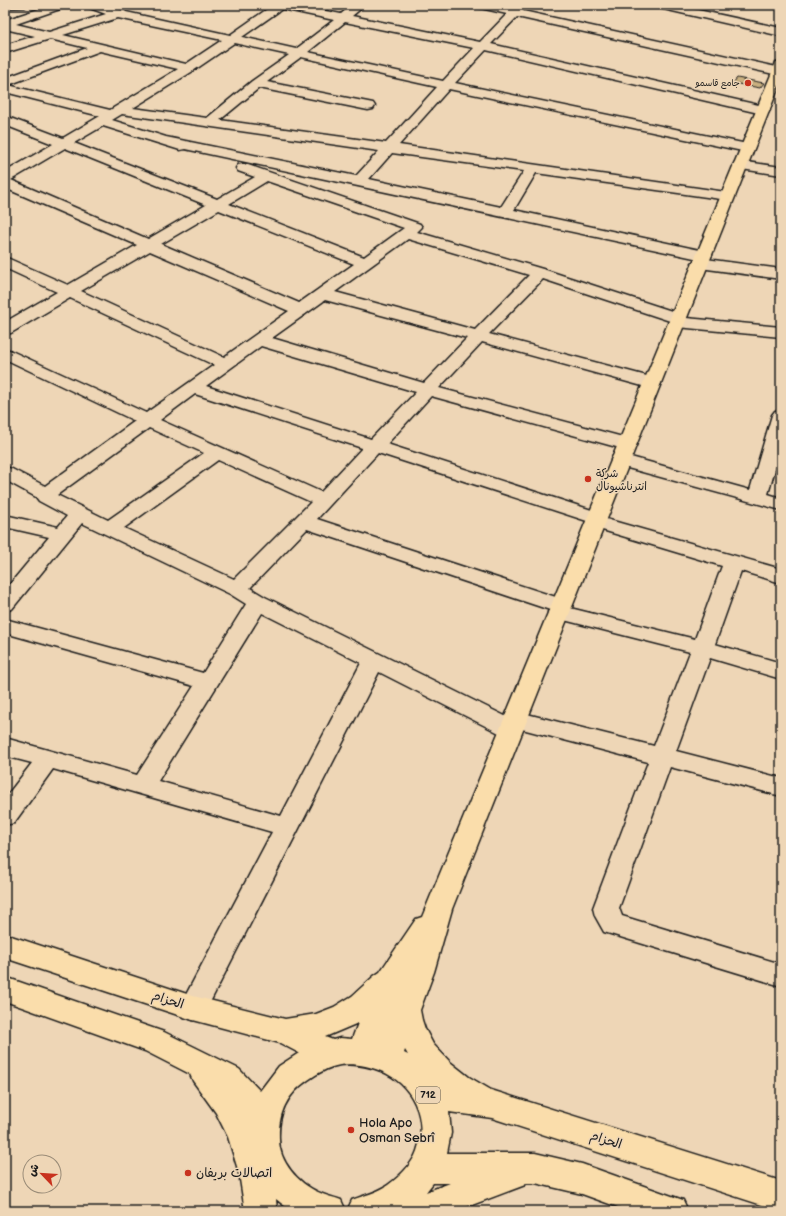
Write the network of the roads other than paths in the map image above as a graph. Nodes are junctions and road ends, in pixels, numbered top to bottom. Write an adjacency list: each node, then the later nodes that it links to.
1 (5, 5): 2 (street)
2 (21, 5)
3 (138, 5): 11 (street)
4 (280, 5): 12 (street); 16 (street)
5 (359, 5): 12 (street)
6 (480, 5): 10 (street)
7 (659, 5): 14 (street)
8 (58, 6): 9 (street); 13 (street)
9 (84, 7): 11 (street)
10 (518, 9): 17 (street); 22 (street)
11 (118, 14): 15 (street); 16 (street)
12 (344, 18): 17 (street); 20 (street)
13 (5, 24): 15 (street)
14 (781, 32)
15 (47, 35): 18 (street); 19 (street)
16 (234, 39): 20 (street); 21 (street)
17 (482, 46): 25 (street); 28 (street)
18 (97, 48): 21 (street); 23 (street)
19 (5, 49)
20 (299, 53): 24 (street); 25 (street)
21 (189, 68): 29 (street)
22 (778, 78): 28 (main road)
23 (5, 82)
24 (256, 84): 27 (street); 31 (street)
25 (446, 85): 34 (street); 35 (street)
26 (5, 88): 29 (street)
27 (368, 106)
28 (763, 110): 35 (main road)
29 (111, 115): 31 (street); 32 (street); 33 (street)
30 (5, 120): 33 (street)
31 (210, 122): 34 (street)
32 (166, 141): 38 (street); 40 (street)
33 (64, 143): 39 (street); 43 (street)
34 (390, 148): 36 (street); 40 (street)
35 (744, 156): 37 (street); 42 (main road)
36 (532, 169): 42 (street); 44 (street)
37 (781, 172)
38 (266, 176): 43 (street); 45 (street)
39 (5, 178)
40 (359, 181): 44 (street)
41 (5, 183): 46 (street)
42 (728, 196): 47 (main road)
43 (219, 204): 46 (street); 49 (street)
44 (505, 212): 47 (street)
45 (406, 234): 49 (street); 50 (street)
46 (150, 244): 52 (street); 54 (street)
47 (702, 259): 51 (street); 55 (main road)
48 (5, 262): 52 (street)
49 (366, 263): 53 (street)
50 (540, 272): 55 (street); 58 (street)
51 (781, 274)
52 (70, 291): 56 (street); 61 (street)
53 (323, 294): 54 (street); 58 (street)
54 (301, 310): 59 (street)
55 (678, 320): 57 (street); 62 (main road)
56 (5, 329)
57 (781, 332)
58 (478, 336): 62 (street); 64 (street)
59 (259, 340): 61 (street); 64 (street)
60 (5, 353): 66 (street)
61 (226, 364): 63 (street)
62 (652, 382): 69 (main road)
63 (194, 388): 66 (street); 67 (street)
64 (427, 390): 67 (street); 69 (street)
65 (781, 415): 72 (street)
66 (148, 421): 68 (street); 71 (street)
67 (376, 446): 73 (street); 76 (street)
68 (217, 452): 73 (street); 79 (street)
69 (624, 452): 72 (street); 76 (main road)
70 (5, 473): 71 (street)
71 (46, 494): 75 (street)
72 (758, 498): 74 (street)
73 (324, 500): 78 (street)
74 (781, 504)
75 (79, 514): 79 (street); 80 (street)
76 (596, 520): 81 (street); 86 (main road)
77 (5, 521): 80 (street)
78 (304, 521): 83 (street); 86 (street)
79 (110, 528): 83 (street)
80 (63, 534): 85 (street)
81 (734, 562): 82 (street); 88 (street)
82 (781, 576)
83 (236, 589): 84 (street)
84 (258, 602): 89 (street); 91 (street)
85 (5, 604)
86 (560, 609): 88 (street); 92 (main road)
87 (5, 626): 91 (street)
88 (702, 648): 90 (street); 94 (street)
89 (374, 660): 92 (street); 99 (street)
90 (781, 670)
91 (208, 682): 96 (street)
92 (513, 724): 94 (street); 100 (main road)
93 (5, 746): 95 (street)
94 (662, 757): 97 (street); 102 (street)
95 (48, 759): 96 (street); 98 (street)
96 (143, 786): 99 (street)
97 (781, 787)
98 (5, 816)
99 (287, 827): 105 (street)
100 (438, 909): 103 (main road); 106 (main road)
101 (5, 946): 105 (main road, الحزام)
102 (781, 975)
103 (392, 977): 107 (main road); 109 (main road)
104 (5, 989): 110 (main road)
105 (193, 1008): 107 (main road, الحزام)
106 (405, 1008): 109 (main road); 112 (main road)
107 (285, 1032): 108 (main road, الحزام)
108 (330, 1053): 109 (main road); 113 (main road)
109 (374, 1054): 111 (main road, 712)
110 (196, 1062): 113 (main road); 118 (main road)
111 (428, 1096): 112 (main road, الحزام); 114 (main road, 712)
112 (492, 1104): 116 (main road, الحزام)
113 (264, 1121): 117 (main road)
114 (426, 1168): 115 (main road); 120 (main road, 712)
115 (535, 1168): 121 (main road); 122 (main road)
116 (781, 1196)
117 (293, 1204): 119 (main road)
118 (262, 1211)
119 (329, 1211)
120 (363, 1211)
121 (418, 1211)
122 (672, 1211)

